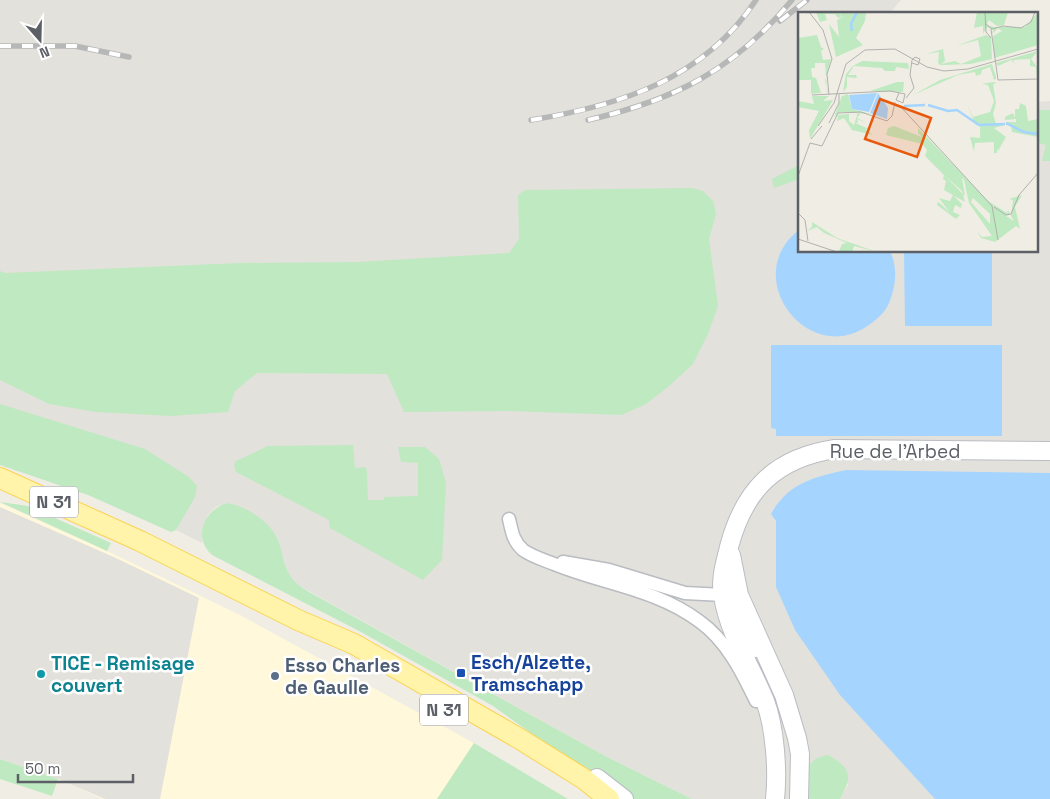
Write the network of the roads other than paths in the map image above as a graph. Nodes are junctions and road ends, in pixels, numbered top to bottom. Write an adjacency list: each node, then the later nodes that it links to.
1 (1050, 451): 4 (main road, Rue de l'Arbed)
2 (0, 478): 7 (main road, N 31)
3 (509, 519): 5 (street)
4 (730, 546): 6 (main road, Rue de l'Arbed); 8 (main road, Rue de l'Arbed)
5 (539, 558): 6 (street); 9 (street)
6 (723, 595): 8 (street); 9 (main road, Rue de l'Arbed)
7 (298, 620): 10 (main road, N 31); 11 (main road, N 31)
8 (792, 721): 15 (main road, Rue de l'Arbed)
9 (771, 730): 14 (main road, Rue de l'Arbed)
10 (520, 738): 12 (main road, N 31); 13 (main road)
11 (590, 799)
12 (610, 799)
13 (624, 799)
14 (775, 799)
15 (800, 799)

